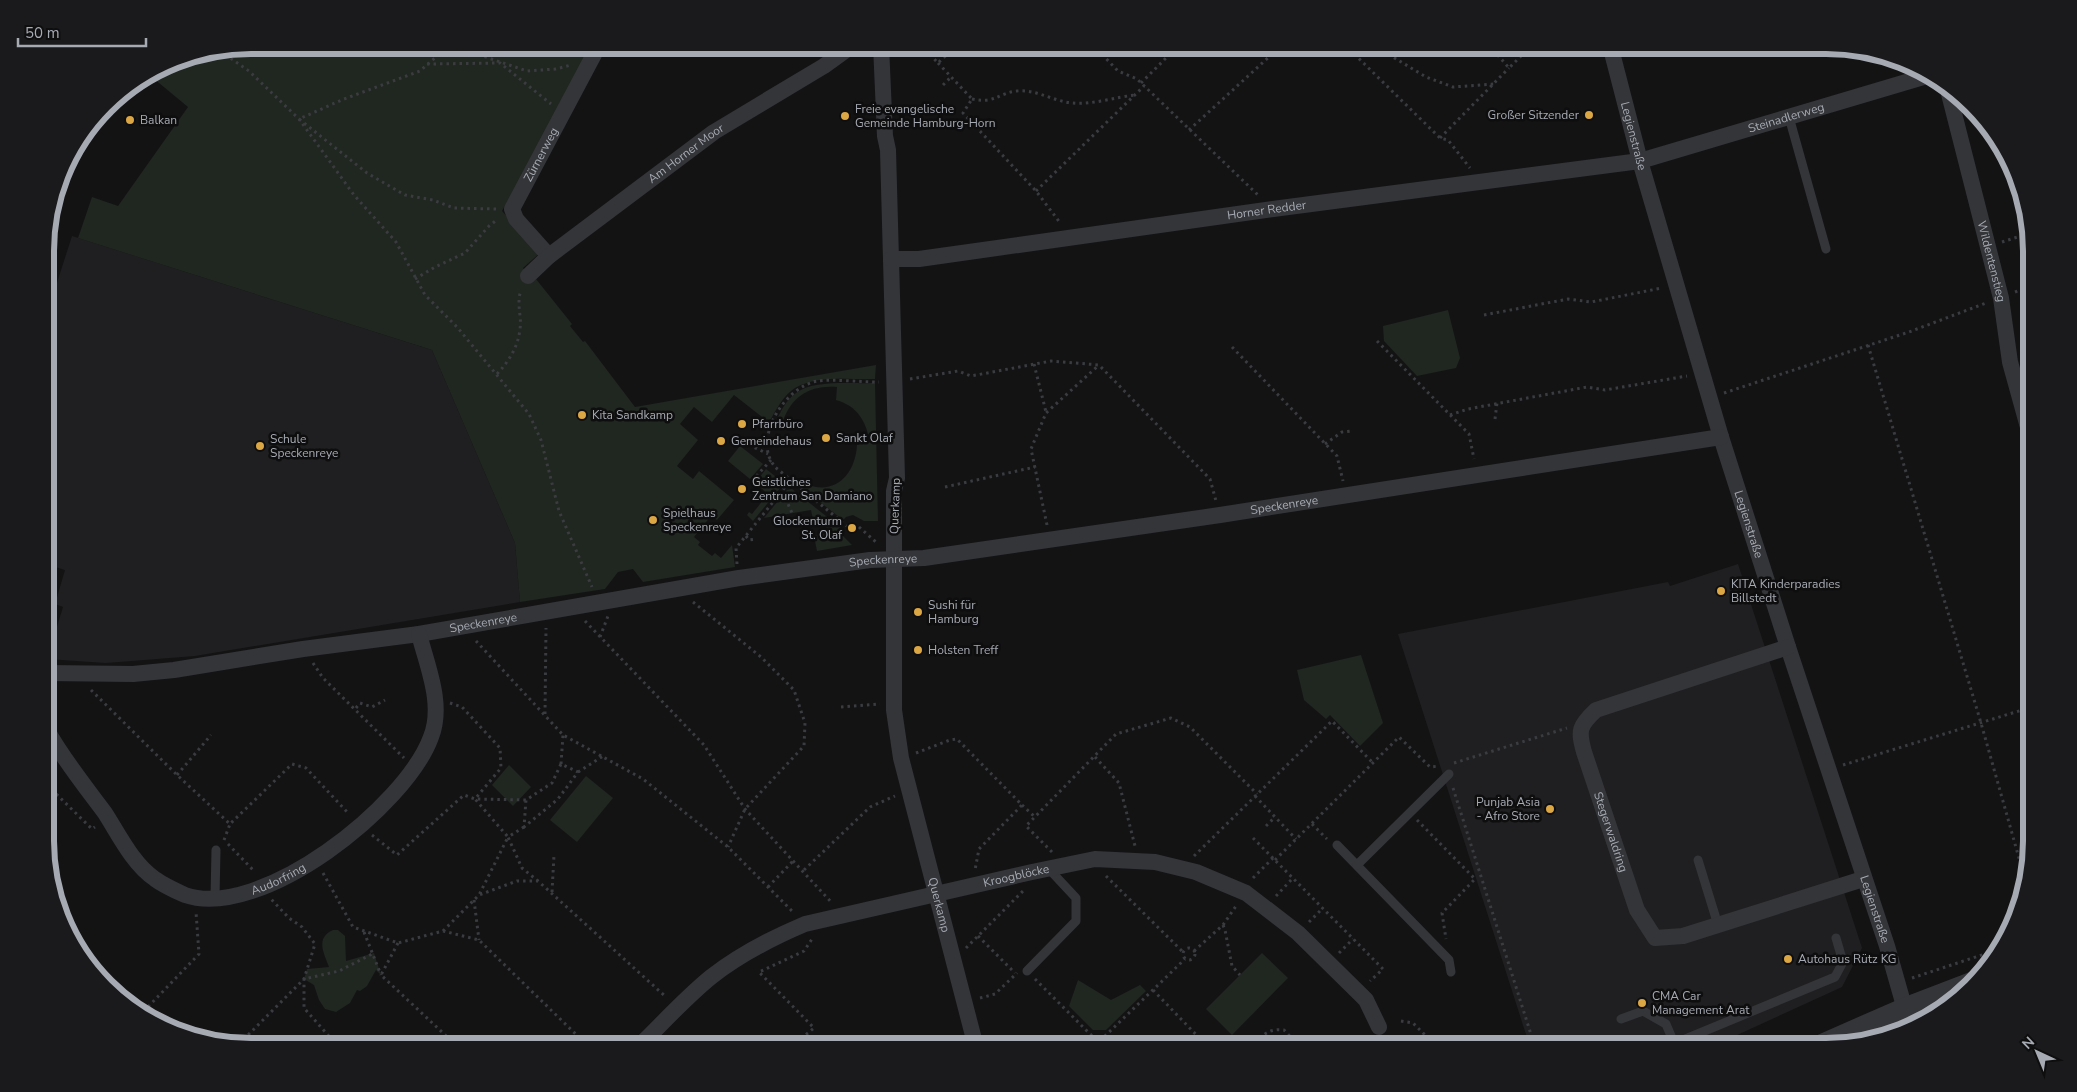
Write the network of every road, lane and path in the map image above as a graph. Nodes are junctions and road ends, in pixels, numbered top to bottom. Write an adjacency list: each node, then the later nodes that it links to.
1 (439, 54): 19 (path)
2 (475, 54): 17 (path)
3 (594, 54): 16 (street, Zürnerweg)
4 (841, 54): 43 (street, Am Horner Moor)
5 (881, 54): 44 (street, Querkamp)
6 (930, 54): 18 (path)
7 (947, 54): 18 (path)
8 (1102, 54): 25 (path)
9 (1172, 54): 25 (path)
10 (1272, 54): 32 (path)
11 (1355, 54): 23 (path); 33 (path)
12 (1497, 54): 20 (path)
13 (1523, 54): 20 (path)
14 (1612, 54): 34 (street, Legienstraße)
15 (227, 55): 31 (path)
16 (591, 60): 17 (path); 29 (street, Zürnerweg)
17 (500, 63): 19 (path); 29 (path)
18 (938, 63): 21 (path)
19 (427, 64): 31 (path)
20 (1509, 68): 23 (path)
21 (951, 77): 24 (path); 28 (path)
22 (1921, 78): 30 (street, Steinadlerweg)
23 (1494, 84): 33 (path)
24 (942, 85)
25 (1142, 85): 26 (path); 32 (path)
26 (1135, 95): 28 (path); 36 (path)
27 (1950, 98): 41 (street, Wildentenstieg)
28 (972, 100): 36 (path)
29 (564, 113): 37 (street, Zürnerweg)
30 (1789, 117): 34 (street, Steinadlerweg); 42 (lane)
31 (299, 119): 37 (path); 46 (path)
32 (1189, 130): 38 (path)
33 (1440, 138): 35 (path)
34 (1640, 161): 35 (street, Horner Redder); 47 (street, Legienstraße)
35 (1481, 182): 38 (street, Horner Redder)
36 (1036, 191): 40 (path)
37 (512, 209): 43 (street); 46 (path)
38 (1272, 209): 40 (street, Horner Redder)
39 (2023, 235): 41 (path)
40 (1067, 239): 44 (street, Horner Redder)
41 (1988, 246): 49 (street, Wildentenstieg)
42 (1826, 249)
43 (549, 256): 45 (street, Am Horner Moor)
44 (891, 259): 58 (street, Querkamp)
45 (528, 276): 57 (path)
46 (415, 279): 57 (path)
47 (1676, 286): 50 (path); 56 (street, Legienstraße)
48 (2023, 289): 49 (path)
49 (2001, 298): 52 (path); 61 (street, Wildentenstieg)
50 (1484, 315)
51 (1377, 340): 63 (path)
52 (1868, 345): 59 (path); 108 (path)
53 (1232, 347): 72 (path)
54 (1034, 364): 55 (path); 58 (path); 62 (path)
55 (1099, 364): 62 (path); 83 (path)
56 (1702, 373): 59 (street, Legienstraße); 60 (path)
57 (497, 374): 91 (path)
58 (894, 382): 66 (path); 88 (street, Querkamp)
59 (1709, 398): 70 (street, Legienstraße)
60 (1497, 403): 63 (path); 64 (path)
61 (2023, 409)
62 (1046, 413): 75 (path)
63 (1450, 415): 76 (path)
64 (1495, 419)
65 (752, 420): 68 (path)
66 (773, 423): 67 (path); 68 (path)
67 (784, 424)
68 (770, 430): 73 (path)
69 (1351, 431): 72 (path)
70 (1721, 437): 76 (street, Speckenreye); 96 (street, Legienstraße)
71 (743, 442): 73 (path)
72 (1325, 444): 81 (path)
73 (768, 454): 74 (path)
74 (771, 460): 77 (path); 78 (path)
75 (1035, 467): 79 (path); 87 (path)
76 (1476, 474): 81 (street, Speckenreye)
77 (752, 481)
78 (790, 481): 80 (path); 84 (path)
79 (945, 487)
80 (779, 495): 82 (path); 85 (path)
81 (1347, 495): 83 (street, Speckenreye)
82 (792, 513)
83 (1220, 515): 87 (street, Speckenreye)
84 (848, 527)
85 (746, 536): 86 (path); 89 (path)
86 (756, 539)
87 (1050, 540): 88 (street, Speckenreye)
88 (894, 559): 89 (street, Speckenreye); 102 (street, Querkamp)
89 (739, 578): 90 (street, Speckenreye)
90 (676, 589): 91 (street, Speckenreye); 128 (path)
91 (599, 604): 92 (street, Speckenreye)
92 (572, 608): 93 (street, Speckenreye); 128 (path)
93 (546, 612): 94 (street, Speckenreye); 106 (path)
94 (463, 626): 95 (street, Speckenreye); 106 (path)
95 (419, 634): 97 (street, Speckenreye); 100 (street, Audorfring)
96 (1788, 647): 107 (street); 118 (street, Legienstraße)
97 (303, 649): 99 (street, Speckenreye); 104 (path)
98 (54, 673): 99 (street, Speckenreye)
99 (75, 674): 121 (path)
100 (436, 699): 117 (street, Audorfring); 125 (path)
101 (385, 700): 104 (path)
102 (894, 703): 103 (path); 114 (street, Querkamp)
103 (840, 707)
104 (356, 708): 117 (path)
105 (2023, 710): 108 (path)
106 (545, 715): 110 (path)
107 (1582, 723): 115 (path); 174 (street, Stegerwaldring)
108 (1981, 723): 118 (path); 154 (path)
109 (211, 735): 121 (path)
110 (563, 735): 112 (path); 116 (path)
111 (54, 743): 130 (street, Audorfring)
112 (602, 756): 119 (path); 142 (path)
113 (1095, 757): 124 (path); 132 (path); 150 (path)
114 (901, 758): 122 (street, Querkamp); 127 (path)
115 (1373, 763): 124 (path); 134 (path)
116 (561, 764): 119 (path); 126 (path)
117 (415, 769): 135 (street, Audorfring)
118 (1828, 770): 158 (street, Legienstraße)
119 (578, 772): 137 (path)
120 (1449, 774): 129 (lane); 218 (path)
121 (177, 775): 133 (path)
122 (909, 790): 155 (path); 165 (street, Querkamp)
123 (54, 792): 130 (path)
124 (1256, 795): 131 (path); 153 (path)
125 (475, 799): 126 (path); 135 (path); 138 (path)
126 (526, 800): 137 (path)
127 (1022, 805): 132 (path); 160 (path)
128 (745, 809): 142 (path); 147 (path)
129 (1410, 813): 152 (lane); 186 (path)
130 (106, 816): 166 (street, Audorfring)
131 (1275, 816): 136 (path); 140 (path)
132 (1035, 817): 151 (path)
133 (230, 824): 135 (path); 162 (path)
134 (1311, 824): 140 (path); 141 (path)
135 (361, 826): 145 (street, Audorfring)
136 (1266, 826)
137 (524, 827): 138 (path)
138 (508, 837): 159 (path); 167 (path)
139 (1253, 838): 146 (path)
140 (1296, 839): 146 (path)
141 (1337, 845): 152 (lane)
142 (728, 847): 161 (path)
143 (216, 850): 168 (lane)
144 (554, 855): 164 (path)
145 (315, 859): 162 (street, Audorfring); 175 (path)
146 (1274, 859): 157 (path); 163 (path)
147 (794, 860): 155 (path); 161 (path)
148 (1090, 860): 150 (street, Kroogblöcke); 151 (street, Kroogblöcke); 184 (path)
149 (1698, 860): 174 (lane)
150 (1138, 861): 153 (street, Kroogblöcke)
151 (1065, 865): 156 (street, Kroogblöcke)
152 (1357, 865): 186 (lane)
153 (1180, 868): 163 (street, Kroogblöcke)
154 (2022, 868)
155 (804, 870): 171 (path)
156 (1040, 870): 160 (street, Kroogblöcke); 177 (path); 188 (lane)
157 (1294, 878): 170 (path); 196 (path)
158 (1863, 879): 174 (street, Stegerwaldring); 194 (street, Legienstraße)
159 (538, 881): 164 (path); 167 (path)
160 (972, 885): 165 (street, Kroogblöcke)
161 (768, 887): 172 (path)
162 (260, 889): 168 (street, Audorfring); 193 (path)
163 (1243, 892): 170 (street, Kroogblöcke); 173 (path)
164 (552, 893): 200 (path)
165 (936, 893): 171 (street, Kroogblöcke); 187 (street, Querkamp)
166 (195, 896): 168 (street, Audorfring); 199 (path)
167 (479, 896): 169 (path)
168 (215, 897)
169 (474, 900): 176 (path); 179 (path)
170 (1265, 908): 196 (street, Kroogblöcke)
171 (842, 914): 172 (street, Kroogblöcke)
172 (805, 924): 200 (street, Kroogblöcke); 212 (path)
173 (1222, 925): 181 (path); 192 (path)
174 (1718, 925)
175 (364, 931): 180 (path); 182 (path)
176 (443, 931): 179 (path); 180 (path)
177 (978, 936): 187 (path); 190 (path)
178 (1836, 938): 220 (lane)
179 (479, 940): 210 (path)
180 (398, 943): 191 (path)
181 (1194, 951): 184 (path); 185 (path)
182 (374, 952): 191 (path); 193 (path)
183 (1989, 952): 194 (path)
184 (1184, 953): 185 (path)
185 (1185, 959): 195 (path)
186 (1449, 960): 189 (lane)
187 (954, 961): 198 (street, Querkamp)
188 (1027, 971): 190 (path); 205 (path)
189 (1451, 972)
190 (1016, 973): 198 (path)
191 (381, 975): 209 (path)
192 (1240, 975)
193 (304, 979): 207 (path); 208 (path)
194 (1898, 984): 201 (street, Legienstraße)
195 (1154, 990): 205 (path); 214 (path)
196 (1358, 993): 204 (street, Kroogblöcke)
197 (1948, 996): 201 (street)
198 (964, 1003): 213 (street, Querkamp)
199 (146, 1008)
200 (678, 1008): 211 (street, Kroogblöcke)
201 (1908, 1018): 206 (street)
202 (1621, 1019): 219 (lane)
203 (1401, 1021): 217 (path)
204 (1379, 1026)
205 (1093, 1037)
206 (1846, 1037)
207 (245, 1038)
208 (331, 1038)
209 (448, 1038)
210 (580, 1038)
211 (647, 1038)
212 (802, 1038)
213 (974, 1038)
214 (1199, 1038)
215 (1260, 1038): 216 (path)
216 (1292, 1038)
217 (1428, 1038)
218 (1532, 1038)
219 (1669, 1038)
220 (1687, 1038)

